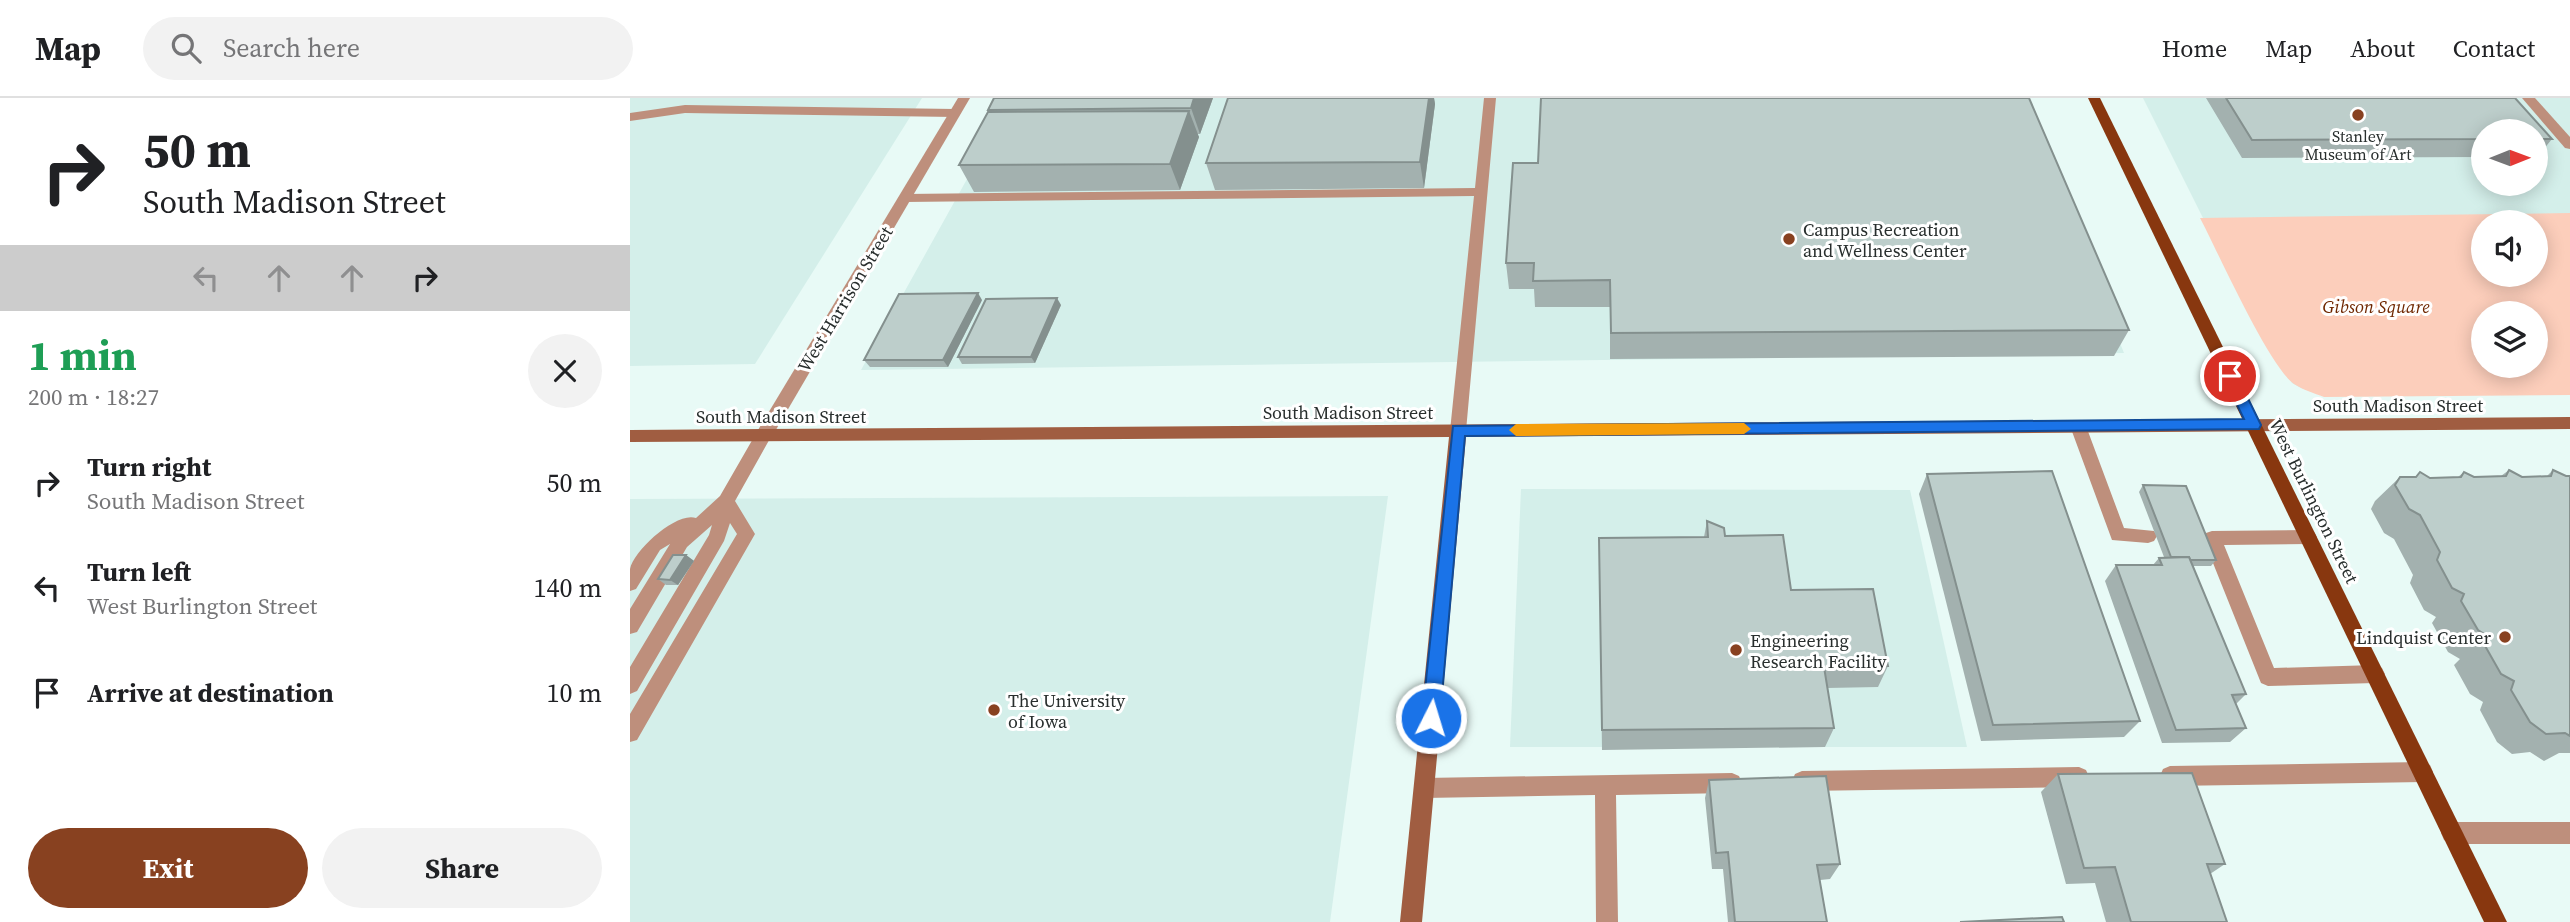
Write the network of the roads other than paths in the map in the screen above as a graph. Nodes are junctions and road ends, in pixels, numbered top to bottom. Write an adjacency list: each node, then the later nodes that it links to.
1 (964, 98): 5 (street, West Harrison Street)
2 (1490, 98): 8 (street)
3 (2094, 98): 11 (main road, West Burlington Street)
4 (2528, 98): 7 (street)
5 (955, 113): 6 (street); 9 (street, West Harrison Street)
6 (630, 117)
7 (2570, 145)
8 (1481, 192): 9 (street); 13 (street)
9 (905, 198): 14 (street, West Harrison Street)
10 (2570, 423): 11 (street, South Madison Street)
11 (2254, 425): 12 (street, South Madison Street); 18 (main road, West Burlington Street)
12 (2078, 426): 13 (street, South Madison Street); 17 (street)
13 (1458, 430): 14 (street, South Madison Street); 30 (street)
14 (764, 435): 15 (street, South Madison Street); 16 (street, West Harrison Street)
15 (630, 436)
16 (726, 501): 19 (street, West Harrison Street); 20 (street, West Harrison Street); 22 (street, West Harrison Street); 23 (street)
17 (2148, 536)
18 (2308, 537): 21 (main road, West Burlington Street); 21 (street)
19 (630, 583)
20 (630, 626)
21 (2375, 674): 24 (main road, West Burlington Street)
22 (630, 685)
23 (630, 733)
24 (2423, 772): 25 (street); 31 (main road, West Burlington Street)
25 (2153, 776)
26 (2097, 777): 28 (street)
27 (1759, 782): 29 (street)
28 (1786, 782)
29 (1605, 785): 30 (street); 34 (street)
30 (1424, 788): 33 (street)
31 (2452, 833): 32 (street); 35 (main road, West Burlington Street)
32 (2570, 833)
33 (1411, 922)
34 (1607, 922)
35 (2496, 922)

